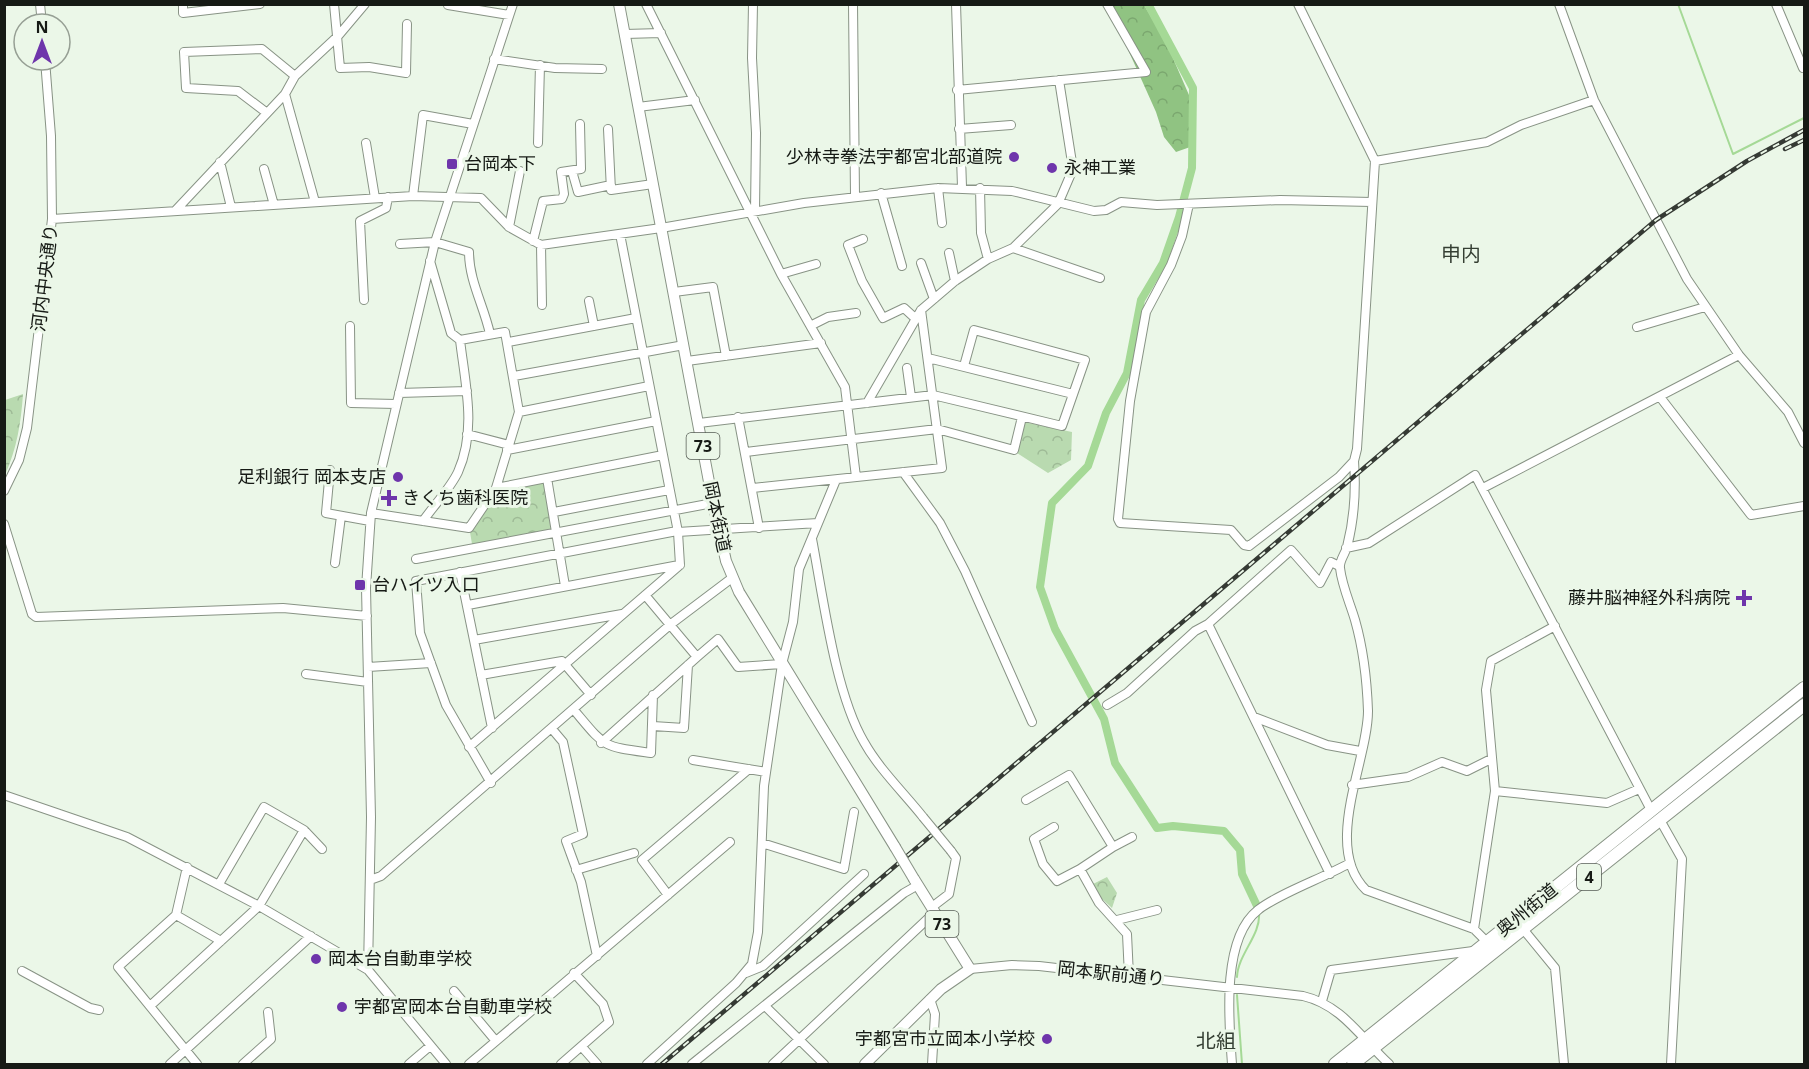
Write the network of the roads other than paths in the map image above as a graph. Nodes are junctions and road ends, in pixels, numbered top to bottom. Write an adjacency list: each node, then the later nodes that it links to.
1 (183, 4): 2 (street)
2 (260, 4)
3 (333, 4): 20 (street)
4 (365, 4): 20 (street)
5 (513, 4): 16 (street)
6 (619, 4): 19 (main road, 岡本街道 / 73)
7 (646, 4): 18 (street)
8 (753, 4): 64 (street)
9 (853, 4): 53 (street)
10 (956, 4): 28 (street)
11 (1107, 4): 27 (street)
12 (1298, 4): 41 (street)
13 (1558, 4): 31 (street)
14 (1776, 4): 23 (street)
15 (448, 5): 16 (street)
16 (509, 15): 21 (street)
17 (407, 24): 20 (street)
18 (662, 33): 19 (street); 30 (street)
19 (625, 34): 32 (main road, 岡本街道 / 73)
20 (338, 36): 26 (street)
21 (494, 59): 22 (street); 34 (street)
22 (540, 65): 24 (street); 40 (street)
23 (1804, 67)
24 (602, 69)
25 (46, 72): 65 (street, 河内中央通り)
26 (295, 76): 29 (street); 33 (street)
27 (1059, 80): 28 (street); 59 (street)
28 (957, 90): 38 (street)
29 (285, 94): 33 (street); 57 (street)
30 (695, 100): 32 (street); 64 (street)
31 (1594, 100): 41 (street); 89 (street)
32 (638, 107): 46 (main road, 岡本街道 / 73)
33 (267, 113): 42 (street)
34 (473, 124): 52 (street); 55 (street)
35 (580, 124): 45 (street)
36 (1011, 125): 38 (street)
37 (608, 129): 47 (street)
38 (959, 129): 48 (street)
39 (366, 143): 56 (street)
40 (538, 143)
41 (1375, 161): 58 (street)
42 (220, 162): 62 (street); 63 (street)
43 (264, 169): 61 (street)
44 (520, 171): 67 (street)
45 (572, 171): 47 (street); 72 (street)
46 (653, 184): 47 (street); 68 (main road, 岡本街道 / 73)
47 (611, 185)
48 (962, 187): 49 (street); 50 (street)
49 (938, 188): 51 (street); 66 (street)
50 (980, 188): 59 (street); 76 (street)
51 (881, 193): 53 (street); 80 (street)
52 (413, 196): 54 (street); 55 (street)
53 (855, 196): 64 (street)
54 (388, 197): 56 (street); 86 (street)
55 (448, 197): 67 (street); 71 (street)
56 (375, 198): 57 (street)
57 (315, 202): 61 (street)
58 (1372, 202): 60 (street); 133 (street)
59 (1058, 204): 60 (street); 74 (street)
60 (1188, 204): 133 (street)
61 (274, 205): 62 (street)
62 (231, 207): 63 (street)
63 (175, 211): 65 (street)
64 (752, 212): 68 (street); 81 (street)
65 (52, 219): 143 (street, 河内中央通り)
66 (942, 223)
67 (509, 227): 72 (street)
68 (661, 228): 69 (street); 84 (main road, 岡本街道 / 73)
69 (620, 234): 72 (street); 92 (street)
70 (863, 239): 93 (street)
71 (435, 242): 73 (street); 77 (street); 98 (street)
72 (537, 243): 88 (street)
73 (400, 244)
74 (1013, 248): 76 (street); 82 (street)
75 (949, 253): 83 (street)
76 (988, 259): 83 (street)
77 (429, 261): 99 (street); 113 (street)
78 (921, 263): 85 (street)
79 (816, 264): 81 (street)
80 (902, 266)
81 (781, 273): 94 (street)
82 (1100, 278)
83 (955, 281): 85 (street)
84 (674, 292): 102 (main road, 岡本街道 / 73); 105 (street)
85 (934, 299): 90 (street)
86 (364, 300)
87 (589, 301): 96 (street)
88 (542, 306)
89 (1705, 307): 97 (street); 104 (street)
90 (921, 310): 93 (street); 106 (street)
91 (855, 313): 94 (street)
92 (636, 318): 96 (street); 103 (street)
93 (916, 319): 118 (street)
94 (812, 325): 101 (street)
95 (350, 326): 119 (street)
96 (594, 326): 100 (street)
97 (1637, 327)
98 (490, 334): 99 (street); 100 (street)
99 (460, 340): 112 (street)
100 (508, 342): 110 (street)
101 (821, 343): 105 (street); 120 (street)
102 (684, 345): 103 (street); 107 (main road, 岡本街道 / 73)
103 (643, 352): 110 (street); 111 (street)
104 (1739, 355): 117 (street); 129 (street)
105 (726, 356): 107 (street)
106 (928, 358): 108 (street); 114 (street)
107 (687, 361): 125 (main road, 岡本街道 / 73)
108 (964, 366): 115 (street); 115 (street)
109 (907, 368): 116 (street)
110 (513, 376): 121 (street)
111 (650, 386): 121 (street); 124 (street)
112 (466, 391): 113 (street); 127 (street)
113 (399, 393): 119 (street)
114 (933, 394): 116 (street); 123 (street); 126 (street)
115 (1073, 394): 123 (street)
116 (911, 397): 118 (street)
117 (1660, 397): 141 (street); 145 (street)
118 (867, 403): 120 (street)
119 (396, 404): 149 (street)
120 (847, 405): 122 (street); 128 (street)
121 (519, 412): 130 (street)
122 (738, 417): 125 (street); 131 (street)
123 (1022, 417): 126 (street)
124 (656, 421): 130 (street); 132 (street)
125 (699, 423): 144 (main road, 岡本街道 / 73)
126 (937, 429): 128 (street); 135 (street)
127 (467, 434): 130 (street); 150 (street)
128 (851, 439): 131 (street); 136 (street)
129 (1804, 442)
130 (508, 448): 139 (street)
131 (746, 452): 140 (street)
132 (663, 455): 137 (street); 142 (street)
133 (1354, 461): 158 (street)
134 (330, 470): 148 (street)
135 (903, 472): 136 (street); 191 (street)
136 (856, 477): 138 (street)
137 (547, 478): 139 (street); 147 (street)
138 (836, 480): 140 (street); 151 (street)
139 (496, 488): 150 (street)
140 (753, 488): 153 (street)
141 (1483, 488): 158 (street); 173 (street)
142 (669, 490): 146 (street); 147 (street)
143 (4, 491)
144 (713, 502): 146 (street); 155 (main road, 岡本街道 / 73)
145 (1804, 506)
146 (674, 511): 154 (street); 156 (street)
147 (554, 512): 154 (street)
148 (340, 516): 149 (street); 161 (street)
149 (371, 517): 150 (street); 170 (street)
150 (423, 521)
151 (818, 523): 153 (street); 157 (street)
152 (4, 525): 170 (street)
153 (759, 528): 155 (street)
154 (557, 531): 159 (street); 160 (street)
155 (719, 531): 156 (street); 165 (main road, 岡本街道 / 73)
156 (678, 532): 159 (street); 162 (street)
157 (812, 538): 178 (street); 229 (street, bridge)
158 (1346, 548): 163 (street)
159 (560, 553): 164 (street); 166 (street)
160 (416, 559)
161 (335, 562)
162 (680, 565): 166 (street); 167 (street)
163 (1339, 566): 172 (street); 197 (street)
164 (460, 572): 168 (street); 176 (street)
165 (732, 578): 171 (street); 178 (main road, 岡本街道 / 73)
166 (565, 586): 168 (street)
167 (645, 595): 169 (street); 171 (street)
168 (468, 605): 174 (street)
169 (622, 614): 174 (street); 177 (street)
170 (367, 616): 180 (street)
171 (671, 624): 175 (street); 185 (street)
172 (1208, 624): 187 (street); 190 (street)
173 (1555, 626): 198 (street); 204 (street)
174 (474, 640): 182 (street)
175 (698, 657): 178 (street); 179 (street)
176 (431, 663): 180 (street); 196 (street)
177 (566, 663): 182 (street); 185 (street); 193 (street)
178 (782, 664): 201 (street); 225 (main road, 岡本街道 / 73, bridge)
179 (688, 665): 186 (street); 192 (street)
180 (368, 667): 183 (street)
181 (306, 674): 183 (street)
182 (482, 675): 193 (street)
183 (368, 682): 224 (street)
184 (1804, 688): 209 (highway, 奥州街道 / 4)
185 (591, 695): 189 (street)
186 (653, 695): 192 (street); 195 (street)
187 (1107, 705)
188 (1804, 705): 209 (highway, 奥州街道 / 4)
189 (574, 710): 194 (street); 195 (street)
190 (1254, 717): 197 (street); 223 (street)
191 (1032, 722)
192 (653, 726): 195 (street)
193 (492, 728): 196 (street)
194 (552, 729): 202 (street); 221 (street)
195 (602, 743)
196 (469, 747): 202 (street)
197 (1360, 751): 203 (street)
198 (1491, 759): 203 (street); 205 (street)
199 (693, 760): 200 (street)
200 (749, 769): 201 (street); 227 (street)
201 (766, 772): 214 (street)
202 (491, 783): 224 (street)
203 (1352, 785): 218 (street)
204 (1639, 789): 205 (street); 209 (street)
205 (1495, 791): 233 (street)
206 (4, 795): 219 (street)
207 (1026, 800): 215 (street)
208 (854, 812): 214 (street)
209 (1656, 815): 234 (highway, 奥州街道 / 4); 237 (highway, 奥州街道 / 4); 279 (street)
210 (1054, 827): 220 (street)
211 (304, 830): 216 (street); 226 (street); 228 (street)
212 (1132, 837): 215 (street)
213 (730, 842): 227 (street)
214 (762, 843): 244 (street)
215 (1113, 847): 220 (street)
216 (322, 849)
217 (634, 853): 221 (street)
218 (1348, 864): 223 (street); 233 (street)
219 (187, 867): 226 (street); 231 (street)
220 (1080, 869): 232 (street)
221 (576, 870): 239 (street)
222 (864, 874): 244 (street)
223 (1330, 874): 246 (street)
224 (370, 880): 241 (street)
225 (916, 882): 229 (main road, 73); 251 (street)
226 (219, 884): 228 (street)
227 (668, 895): 239 (street)
228 (259, 906): 235 (street); 236 (street)
229 (934, 909): 240 (main road, 73); 254 (street)
230 (1157, 910): 232 (street)
231 (176, 915): 236 (street); 250 (street)
232 (1117, 920): 245 (street)
233 (1474, 929): 237 (street)
234 (1523, 929): 256 (highway, 奥州街道 / 4); 278 (street)
235 (311, 936): 241 (street); 259 (street)
236 (221, 941): 250 (street)
237 (1487, 942): 238 (highway, 奥州街道 / 4)
238 (1476, 951): 249 (street); 256 (highway, 奥州街道 / 4)
239 (597, 956): 243 (street)
240 (970, 969): 245 (street, 岡本駅前通り); 248 (main road, 岡本駅前通り)
241 (368, 970): 257 (street)
242 (22, 971): 252 (street)
243 (574, 973): 255 (street); 258 (street)
244 (745, 974): 268 (street)
245 (1130, 976): 246 (street, 岡本駅前通り)
246 (1232, 987): 249 (street, 岡本駅前通り); 274 (street)
247 (454, 991): 255 (street)
248 (930, 999): 272 (main road, 岡本駅前通り); 273 (street)
249 (1322, 1001): 256 (street, 岡本駅前通り)
250 (150, 1006): 259 (street)
251 (765, 1006): 254 (street); 269 (street)
252 (99, 1010)
253 (268, 1012): 262 (street)
254 (799, 1039): 270 (street); 271 (street)
255 (495, 1040): 265 (street)
256 (1370, 1045): 275 (highway, 奥州街道 / 4); 276 (highway, 奥州街道 / 4); 277 (street, 岡本駅前通り)
257 (430, 1046): 263 (street); 264 (street)
258 (582, 1047): 266 (street); 267 (street)
259 (185, 1050): 260 (street); 261 (street)
260 (170, 1065)
261 (197, 1065)
262 (243, 1065)
263 (409, 1065)
264 (446, 1065)
265 (469, 1065)
266 (561, 1065)
267 (597, 1065)
268 (647, 1065)
269 (692, 1065)
270 (773, 1065)
271 (824, 1065)
272 (865, 1065)
273 (932, 1065)
274 (1232, 1065)
275 (1335, 1065)
276 (1353, 1065)
277 (1389, 1065)
278 (1564, 1065)
279 (1671, 1065)

